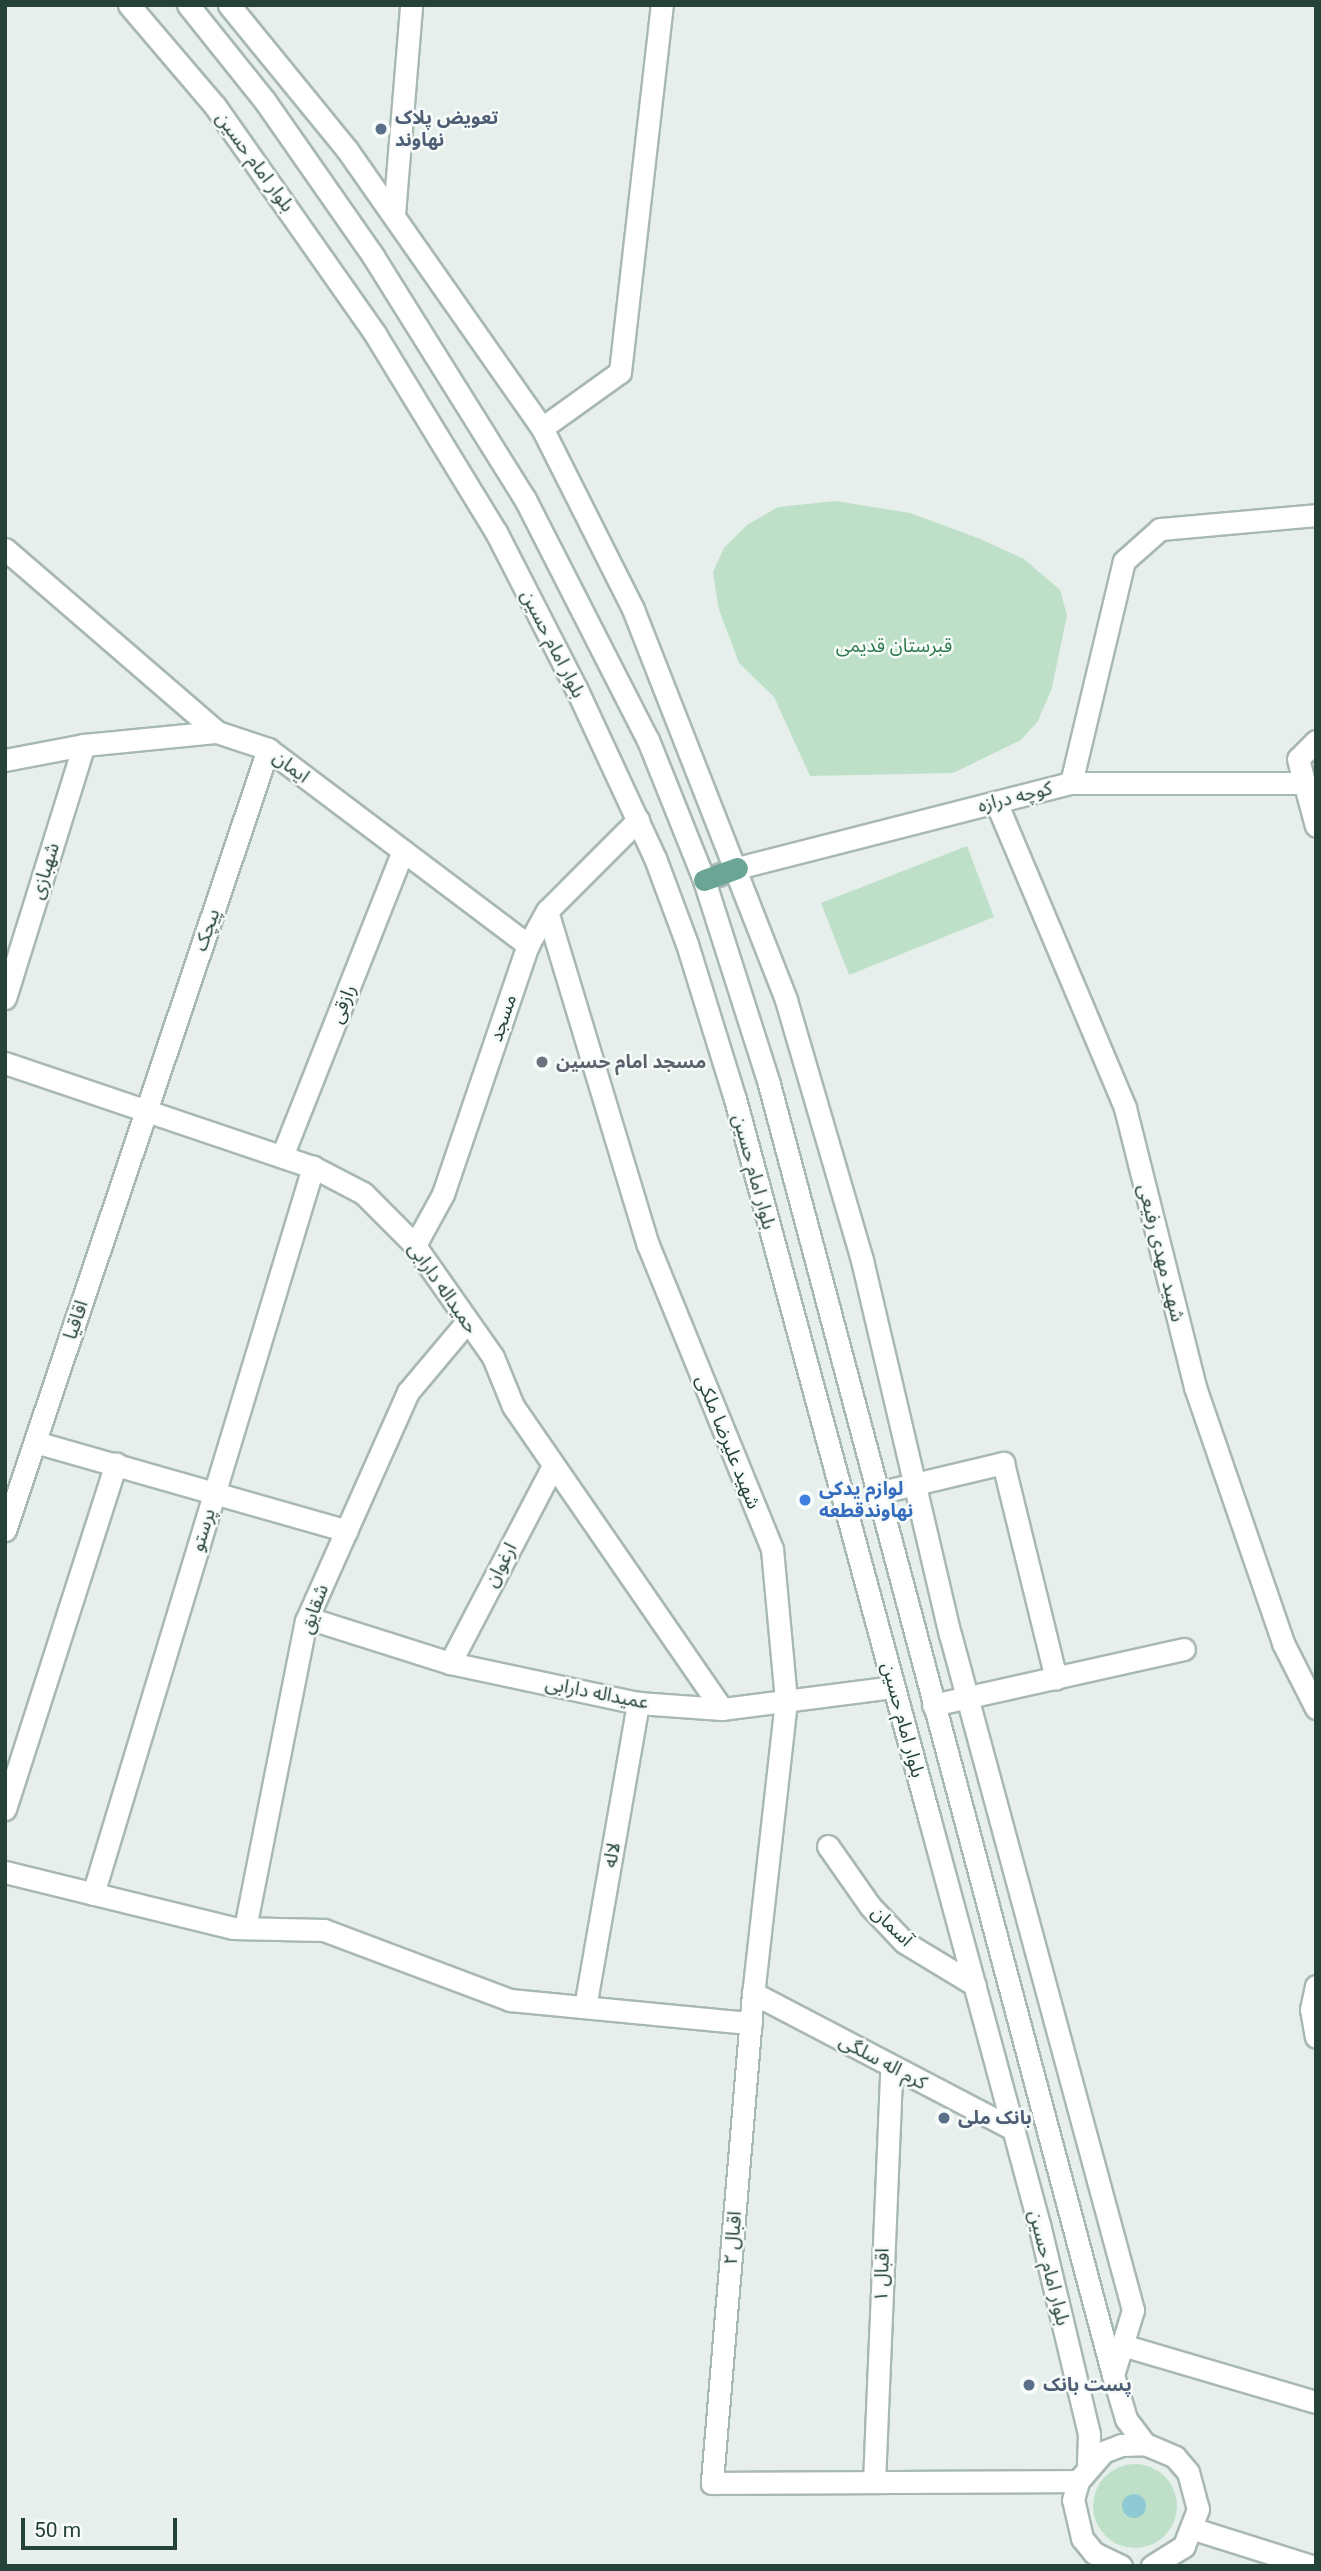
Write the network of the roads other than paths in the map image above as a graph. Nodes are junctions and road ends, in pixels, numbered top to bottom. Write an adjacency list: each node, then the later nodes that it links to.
1 (129, 5): 18 (street, بلوار امام حسین)
2 (188, 5): 22 (street, بلوار امام حسین)
3 (229, 5): 6 (street)
4 (411, 5): 6 (street)
5 (662, 5): 7 (street)
6 (394, 214): 7 (street)
7 (542, 428): 21 (street)
8 (1316, 515): 15 (street)
9 (5, 549): 10 (street)
10 (217, 732): 12 (street, ایمان); 13 (street, ایمان)
11 (1316, 741): 16 (street)
12 (84, 745): 14 (street, ایمان); 25 (street, شهبازی)
13 (268, 749): 20 (street, ایمان); 27 (street, پیچک)
14 (5, 760)
15 (1071, 783): 16 (street, کوچه درازه); 17 (street, کوچه درازه)
16 (1301, 783): 19 (street)
17 (996, 802): 21 (street, کوچه درازه); 49 (street, شهید مهدی رفیعی)
18 (638, 820): 23 (street, مسجد); 44 (street, بلوار امام حسین)
19 (1316, 826)
20 (403, 851): 24 (street, ایمان); 28 (street, رازقی)
21 (737, 868): 22 (main road); 35 (street)
22 (705, 880): 37 (street, بلوار امام حسین)
23 (547, 911): 24 (street, مسجد); 45 (street, شهید علیرضا ملکی)
24 (528, 945): 30 (street, مسجد)
25 (5, 998)
26 (5, 1063): 27 (street, حمیداله دارابی)
27 (146, 1111): 28 (street, حمیداله دارابی); 32 (street, اقاقیا)
28 (282, 1156): 29 (street, حمیداله دارابی)
29 (313, 1167): 30 (street, حمیداله دارابی); 36 (street, پرستو)
30 (415, 1245): 31 (street, حمیداله دارابی)
31 (466, 1323): 34 (street, حمیداله دارابی); 39 (street, شقایق)
32 (35, 1441): 33 (street); 38 (street, اقاقیا)
33 (116, 1463): 36 (street); 51 (street)
34 (553, 1466): 42 (street, ارغوان); 50 (street, حمیداله دارابی)
35 (914, 1483): 37 (street); 43 (street); 46 (street)
36 (215, 1490): 39 (street); 54 (street, پرستو)
37 (877, 1493): 48 (street, بلوار امام حسین)
38 (5, 1530)
39 (346, 1531): 40 (street, شقایق)
40 (308, 1618): 42 (street, عمیداله دارابی); 55 (street, شقایق)
41 (1184, 1648): 43 (street)
42 (450, 1663): 47 (street, عمیداله دارابی)
43 (1056, 1679): 46 (street)
44 (894, 1687): 45 (street, عمیداله دارابی); 56 (street, بلوار امام حسین)
45 (785, 1700): 50 (street, عمیداله دارابی); 58 (street, شهید علیرضا ملکی)
46 (968, 1700): 48 (street); 64 (street)
47 (638, 1703): 50 (street, عمیداله دارابی); 59 (street, لاله)
48 (933, 1705): 65 (street, بلوار امام حسین)
49 (1316, 1708)
50 (722, 1709)
51 (5, 1810)
52 (828, 1846): 56 (street, آسمان)
53 (5, 1872): 54 (street)
54 (93, 1894): 55 (street)
55 (245, 1928): 59 (street)
56 (975, 1985): 63 (street, بلوار امام حسین)
57 (1316, 1986): 61 (street)
58 (753, 1993): 60 (street, اقبال ۲); 62 (street, کرم اله سلگی)
59 (585, 2007): 60 (street)
60 (751, 2023): 69 (street, اقبال ۲)
61 (1316, 2036)
62 (891, 2068): 63 (street, کرم اله سلگی); 69 (street, اقبال ۱)
63 (1013, 2129): 68 (street, بلوار امام حسین)
64 (1122, 2346): 65 (street); 66 (street)
65 (1113, 2375): 67 (street, بلوار امام حسین)
66 (1316, 2402)
67 (1145, 2444): 68 (street); 70 (street)
68 (1083, 2473): 69 (street); 71 (street, بلوار امام حسین)
69 (874, 2482)
70 (1194, 2529): 73 (street); 74 (street)
71 (1094, 2559): 72 (street)
72 (1121, 2566)
73 (1152, 2566)
74 (1311, 2566)

